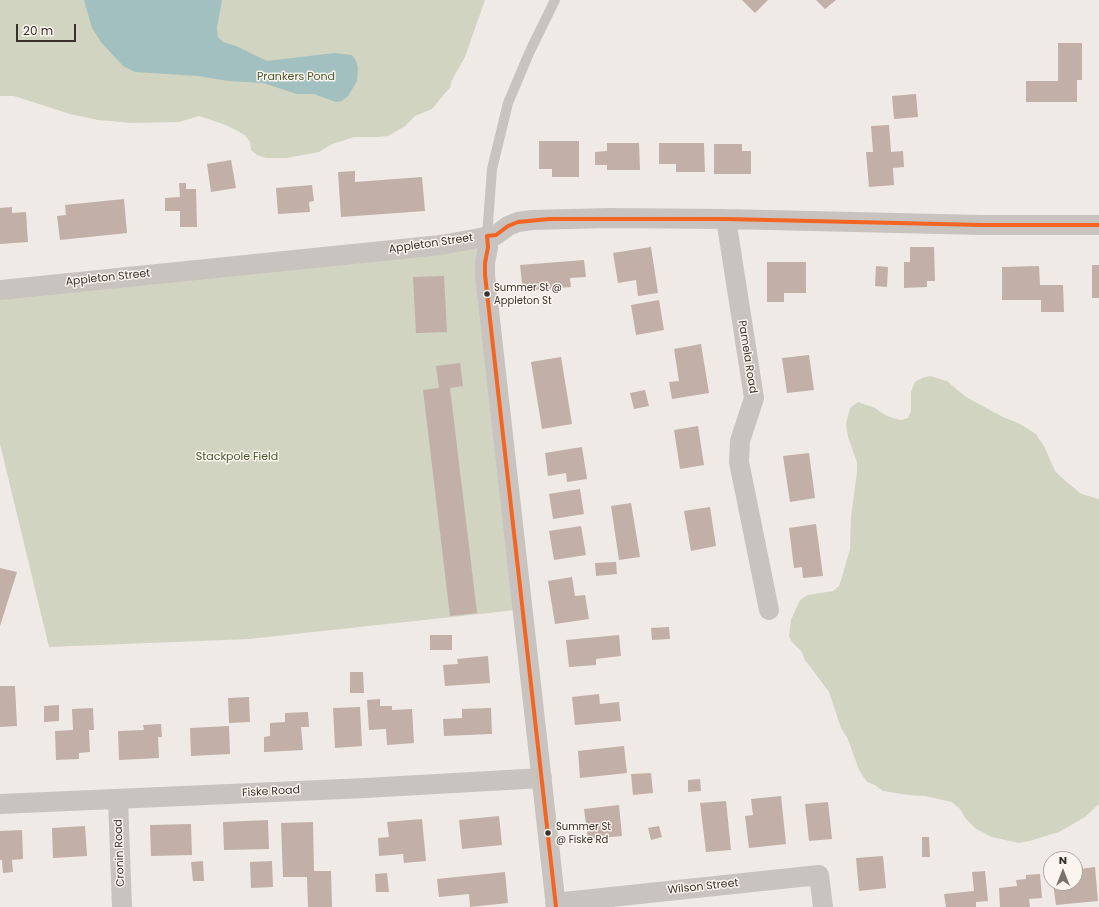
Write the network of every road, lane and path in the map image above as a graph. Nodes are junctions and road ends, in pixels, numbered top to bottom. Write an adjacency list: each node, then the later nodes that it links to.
1 (555, 0): 4 (lane)
2 (726, 219): 3 (street, Appleton Street); 4 (street, Appleton Street); 6 (street, Pamela Road)
3 (1099, 225)
4 (488, 236): 5 (street, Appleton Street); 7 (street)
5 (0, 290)
6 (769, 610)
7 (542, 778): 8 (street, Fiske Road); 10 (street)
8 (118, 799): 9 (street, Fiske Road); 11 (street, Cronin Road)
9 (0, 804)
10 (556, 905): 12 (street, Wilson Street)
11 (122, 907)
12 (823, 907)

